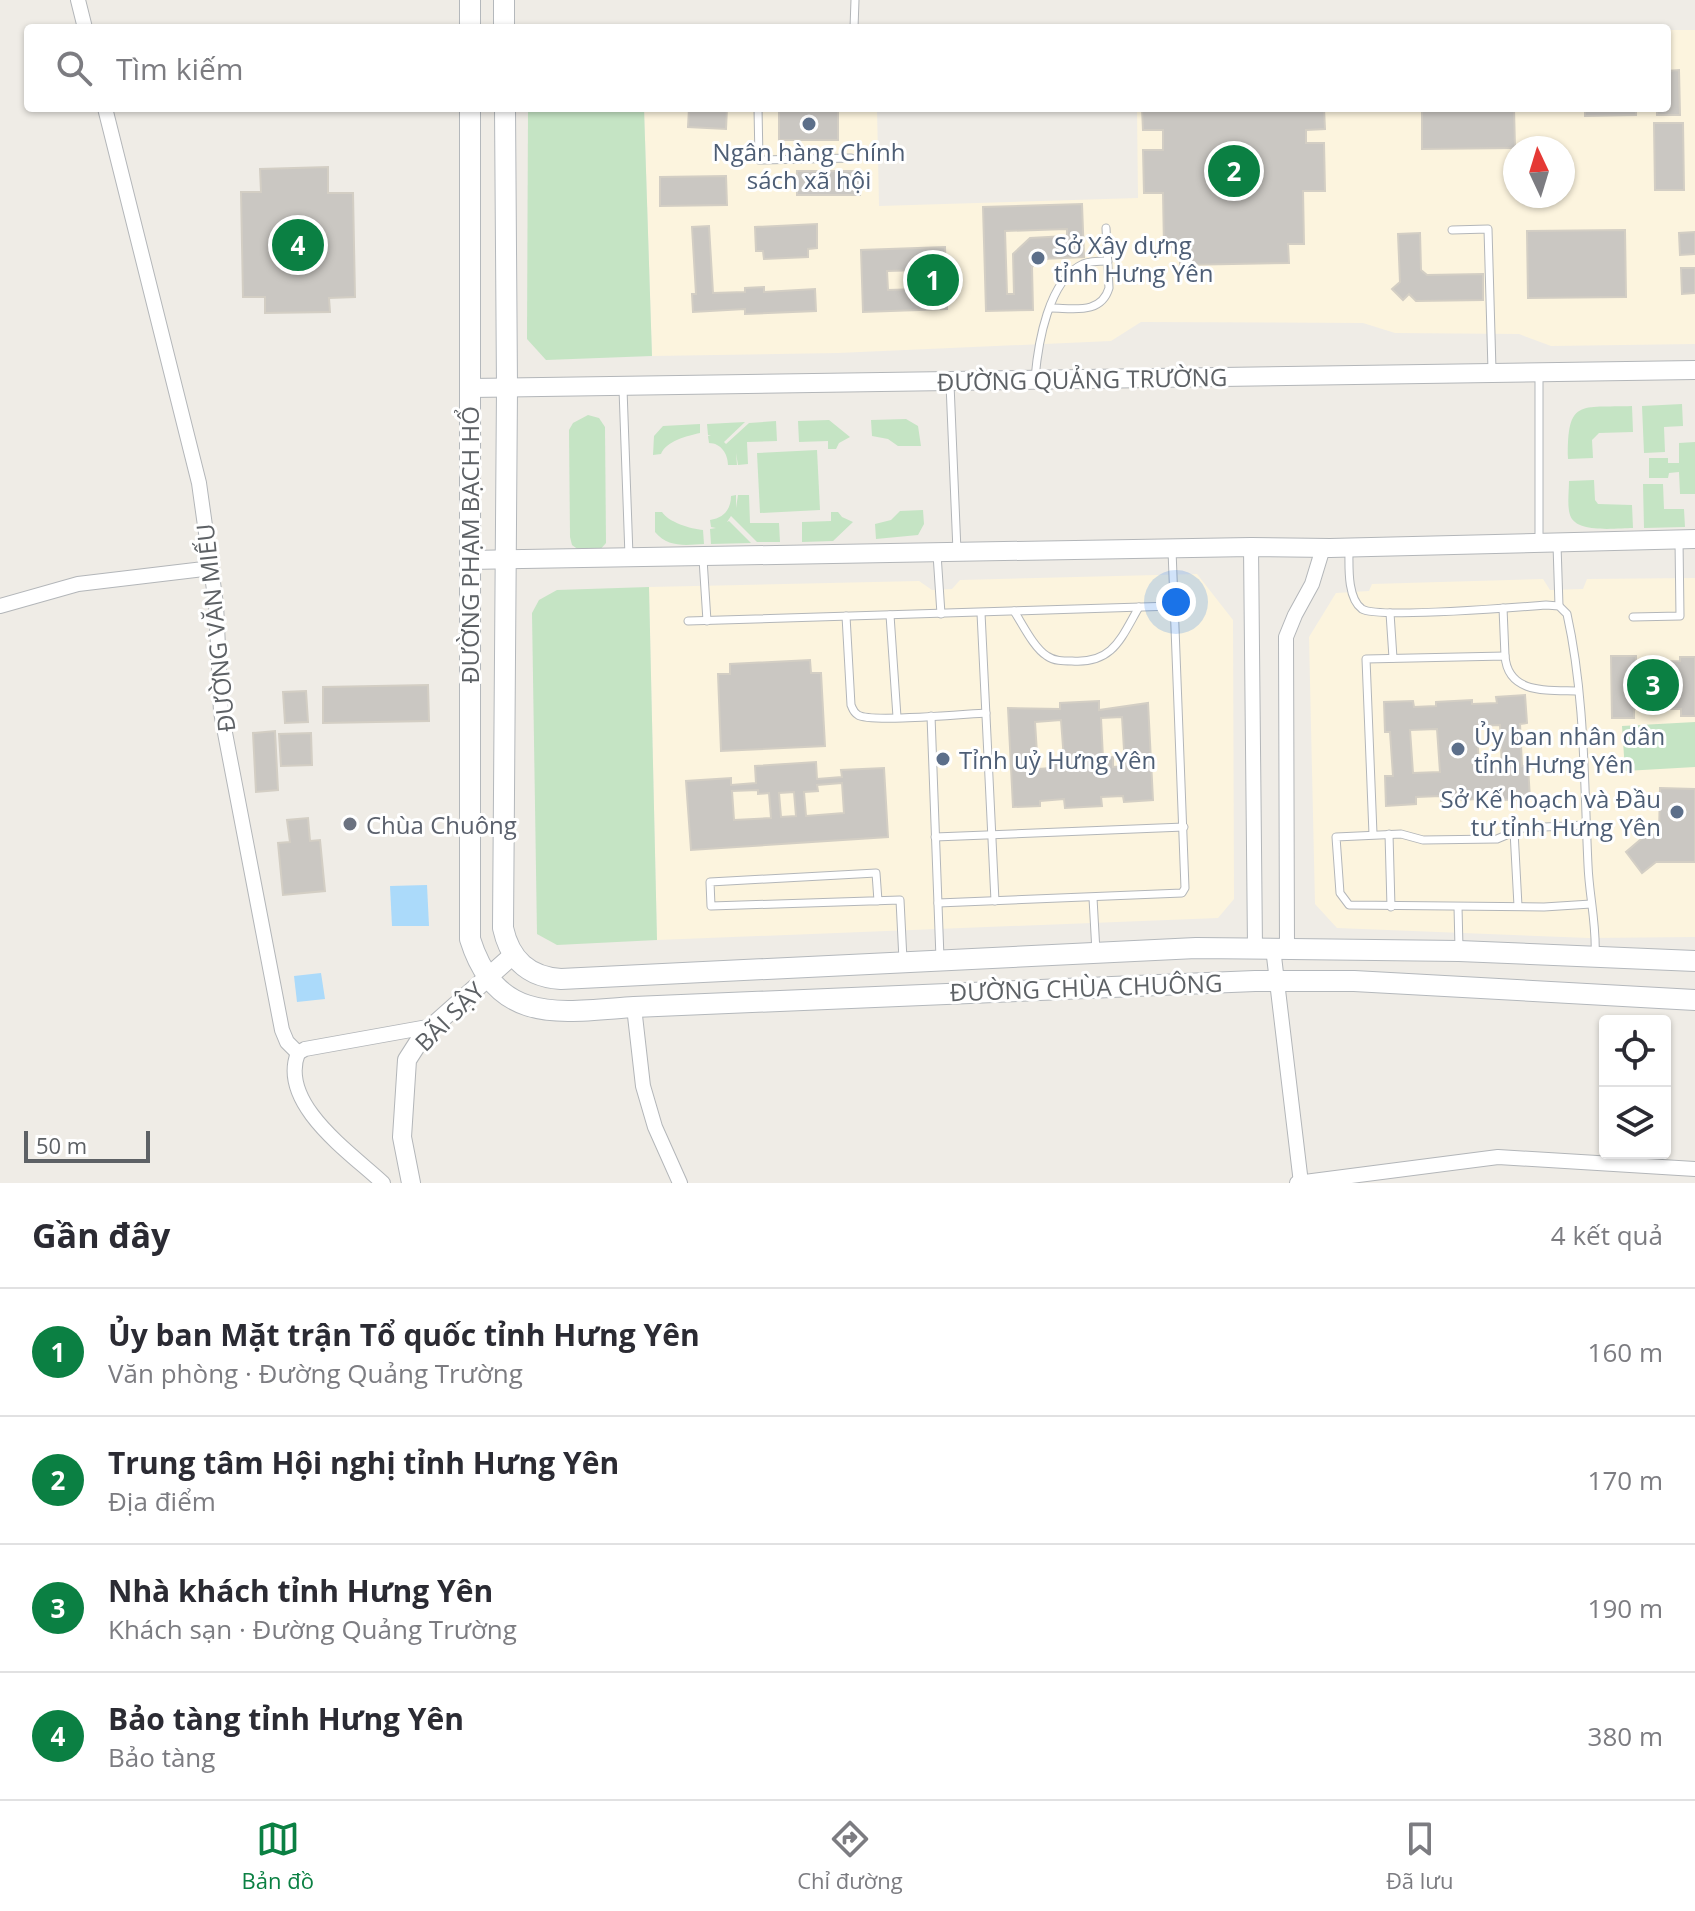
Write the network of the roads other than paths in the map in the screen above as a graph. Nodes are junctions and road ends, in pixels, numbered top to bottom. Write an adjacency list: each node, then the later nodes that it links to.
1 (78, 0): 5 (street)
2 (470, 0): 6 (main road)
3 (504, 0): 7 (main road)
4 (855, 0): 8 (lane)
5 (84, 24)
6 (470, 24)
7 (504, 24)
8 (854, 24)
9 (106, 112): 38 (street, ĐƯỜNG VĂN MIẾU)
10 (470, 112): 24 (main road, ĐƯỜNG PHẠM BẠCH HỔ)
11 (505, 112): 25 (main road, ĐƯỜNG PHẠM BẠCH HỔ)
12 (758, 112): 13 (lane)
13 (851, 158)
14 (1106, 228): 16 (lane)
15 (1452, 230): 19 (lane)
16 (1108, 261): 17 (lane); 17 (lane)
17 (1051, 308): 21 (lane)
18 (1695, 370): 20 (street, ĐƯỜNG QUẢNG TRƯỜNG)
19 (1492, 372): 20 (street, ĐƯỜNG QUẢNG TRƯỜNG); 21 (street, ĐƯỜNG QUẢNG TRƯỜNG)
20 (1539, 373): 27 (lane)
21 (1035, 380): 22 (street, ĐƯỜNG QUẢNG TRƯỜNG)
22 (950, 381): 23 (street, ĐƯỜNG QUẢNG TRƯỜNG); 33 (lane)
23 (623, 386): 25 (street, ĐƯỜNG QUẢNG TRƯỜNG); 35 (lane)
24 (469, 388): 25 (street, ĐƯỜNG QUẢNG TRƯỜNG); 36 (main road, ĐƯỜNG PHẠM BẠCH HỔ)
25 (507, 388): 37 (main road, ĐƯỜNG PHẠM BẠCH HỔ)
26 (1687, 539): 27 (street); 50 (lane)
27 (1548, 541): 31 (street); 41 (lane)
28 (1251, 547): 29 (street); 30 (street); 74 (street)
29 (1172, 548): 33 (street); 40 (lane)
30 (1323, 548): 31 (street); 74 (street)
31 (1348, 548): 46 (lane)
32 (937, 552): 33 (street); 34 (street); 47 (lane)
33 (957, 552)
34 (703, 557): 35 (street); 52 (lane)
35 (629, 558): 37 (street)
36 (469, 560): 37 (street); 84 (main road, ĐƯỜNG PHẠM BẠCH HỔ)
37 (505, 560): 77 (main road, ĐƯỜNG PHẠM BẠCH HỔ)
38 (212, 568): 39 (street); 91 (street, ĐƯỜNG VĂN MIẾU)
39 (0, 606)
40 (1174, 606): 42 (lane); 60 (lane)
41 (1559, 606): 43 (lane); 55 (lane)
42 (1139, 607): 44 (lane); 44 (lane)
43 (1503, 608): 46 (lane); 53 (lane)
44 (1014, 611): 45 (lane)
45 (981, 613): 47 (lane); 56 (lane)
46 (1390, 613): 54 (lane)
47 (941, 614): 48 (lane)
48 (890, 615): 49 (lane); 58 (lane)
49 (846, 616): 52 (lane); 58 (lane)
50 (1633, 617)
51 (688, 621): 52 (lane)
52 (707, 621)
53 (1505, 656): 54 (lane); 55 (lane)
54 (1393, 658): 62 (lane)
55 (1578, 691): 59 (lane)
56 (986, 713): 57 (lane); 64 (lane)
57 (931, 716): 58 (lane); 65 (lane)
58 (897, 717)
59 (1586, 825): 61 (lane); 70 (lane)
60 (1184, 827): 64 (lane); 66 (lane)
61 (1514, 831): 63 (lane); 71 (lane)
62 (1373, 834): 63 (lane); 72 (lane)
63 (1389, 834): 72 (lane)
64 (992, 835): 65 (lane); 68 (lane)
65 (935, 837): 69 (lane)
66 (1093, 898): 68 (lane); 76 (lane)
67 (878, 901): 67 (lane); 83 (lane)
68 (995, 901): 69 (lane)
69 (938, 903): 81 (lane)
70 (1591, 904): 71 (lane); 79 (lane)
71 (1518, 906): 73 (lane)
72 (1391, 907): 73 (lane)
73 (1458, 907): 75 (lane)
74 (1272, 948): 75 (main road, ĐƯỜNG CHÙA CHUÔNG); 76 (main road, ĐƯỜNG CHÙA CHUÔNG); 85 (street)
75 (1459, 951): 78 (main road, ĐƯỜNG CHÙA CHUÔNG)
76 (1096, 953): 80 (main road, ĐƯỜNG CHÙA CHUÔNG)
77 (513, 955): 83 (main road, ĐƯỜNG CHÙA CHUÔNG); 84 (street, BÃI SẬY)
78 (1561, 956): 79 (main road, ĐƯỜNG CHÙA CHUÔNG); 87 (main road)
79 (1595, 957): 82 (main road, ĐƯỜNG CHÙA CHUÔNG)
80 (986, 958): 81 (main road, ĐƯỜNG CHÙA CHUÔNG); 86 (main road)
81 (940, 960): 83 (main road, ĐƯỜNG CHÙA CHUÔNG)
82 (1695, 961)
83 (903, 962)
84 (487, 978): 89 (main road, ĐƯỜNG CHÙA CHUÔNG); 90 (street, BÃI SẬY)
85 (1277, 981): 86 (main road, ĐƯỜNG CHÙA CHUÔNG); 87 (main road, ĐƯỜNG CHÙA CHUÔNG); 96 (street)
86 (987, 991): 89 (main road, ĐƯỜNG CHÙA CHUÔNG)
87 (1562, 992): 88 (main road, ĐƯỜNG CHÙA CHUÔNG)
88 (1695, 1000)
89 (634, 1007): 95 (street)
90 (433, 1026): 91 (street); 94 (street, BÃI SẬY)
91 (298, 1053): 93 (street)
92 (1695, 1169): 96 (street)
93 (383, 1183)
94 (411, 1183)
95 (680, 1183)
96 (1299, 1183)

